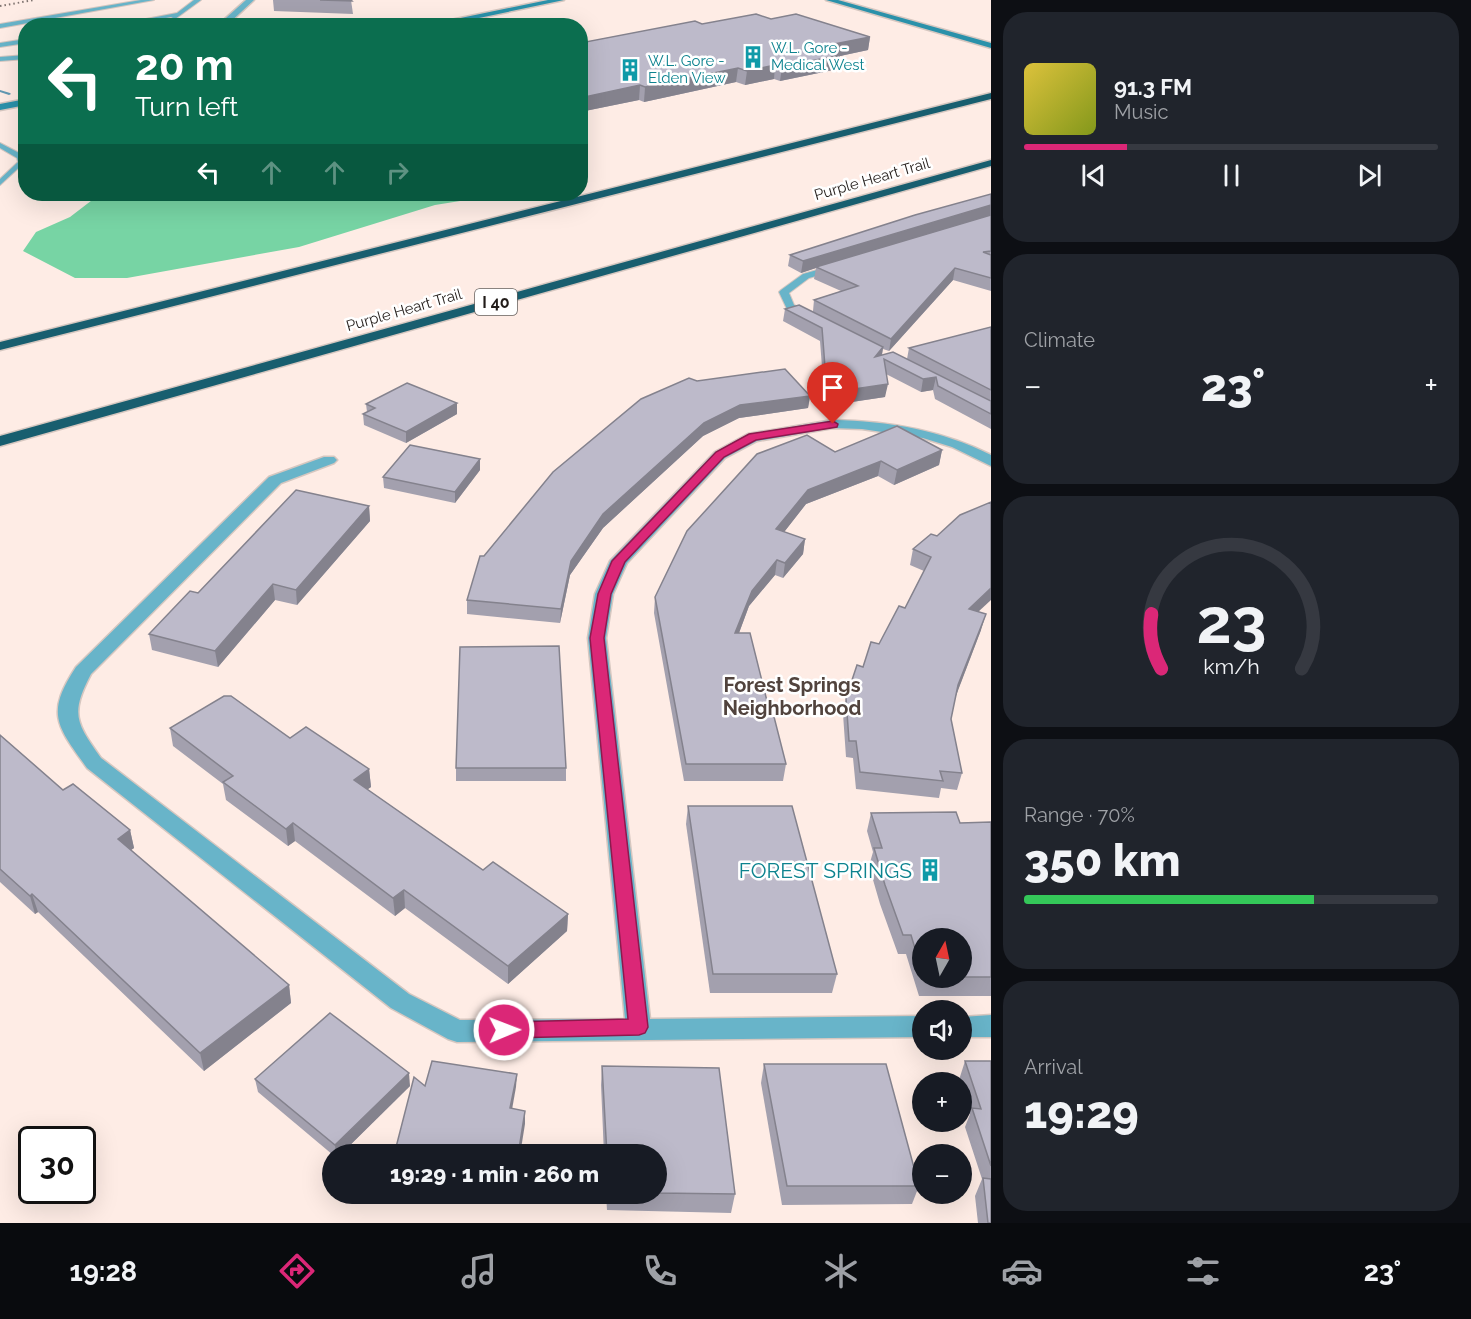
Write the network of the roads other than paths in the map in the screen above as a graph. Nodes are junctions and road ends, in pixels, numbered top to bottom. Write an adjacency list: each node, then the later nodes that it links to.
1 (151, 0): 7 (lane)
2 (198, 0): 6 (lane)
3 (250, 0): 10 (street)
4 (558, 0): 11 (street)
5 (830, 0): 16 (street)
6 (179, 14): 8 (lane); 9 (lane)
7 (46, 18)
8 (157, 18)
9 (173, 18)
10 (231, 18)
11 (467, 18)
12 (18, 23): 13 (lane)
13 (0, 26)
14 (18, 42): 15 (lane)
15 (0, 45)
16 (991, 46)
17 (18, 57): 18 (lane)
18 (0, 58)
19 (991, 96): 27 (highway)
20 (18, 104): 21 (street)
21 (0, 107)
22 (0, 145): 23 (lane)
23 (18, 156)
24 (991, 163): 32 (highway, Purple Heart Trail / I 40)
25 (18, 166): 26 (lane)
26 (0, 183)
27 (588, 198)
28 (575, 201): 31 (highway)
29 (839, 266): 30 (lane)
30 (811, 318)
31 (0, 346)
32 (0, 441)
33 (329, 460): 37 (street)
34 (991, 461): 37 (street)
35 (972, 1026): 36 (street)
36 (991, 1026)
37 (639, 1027): 38 (street)
38 (912, 1027)

